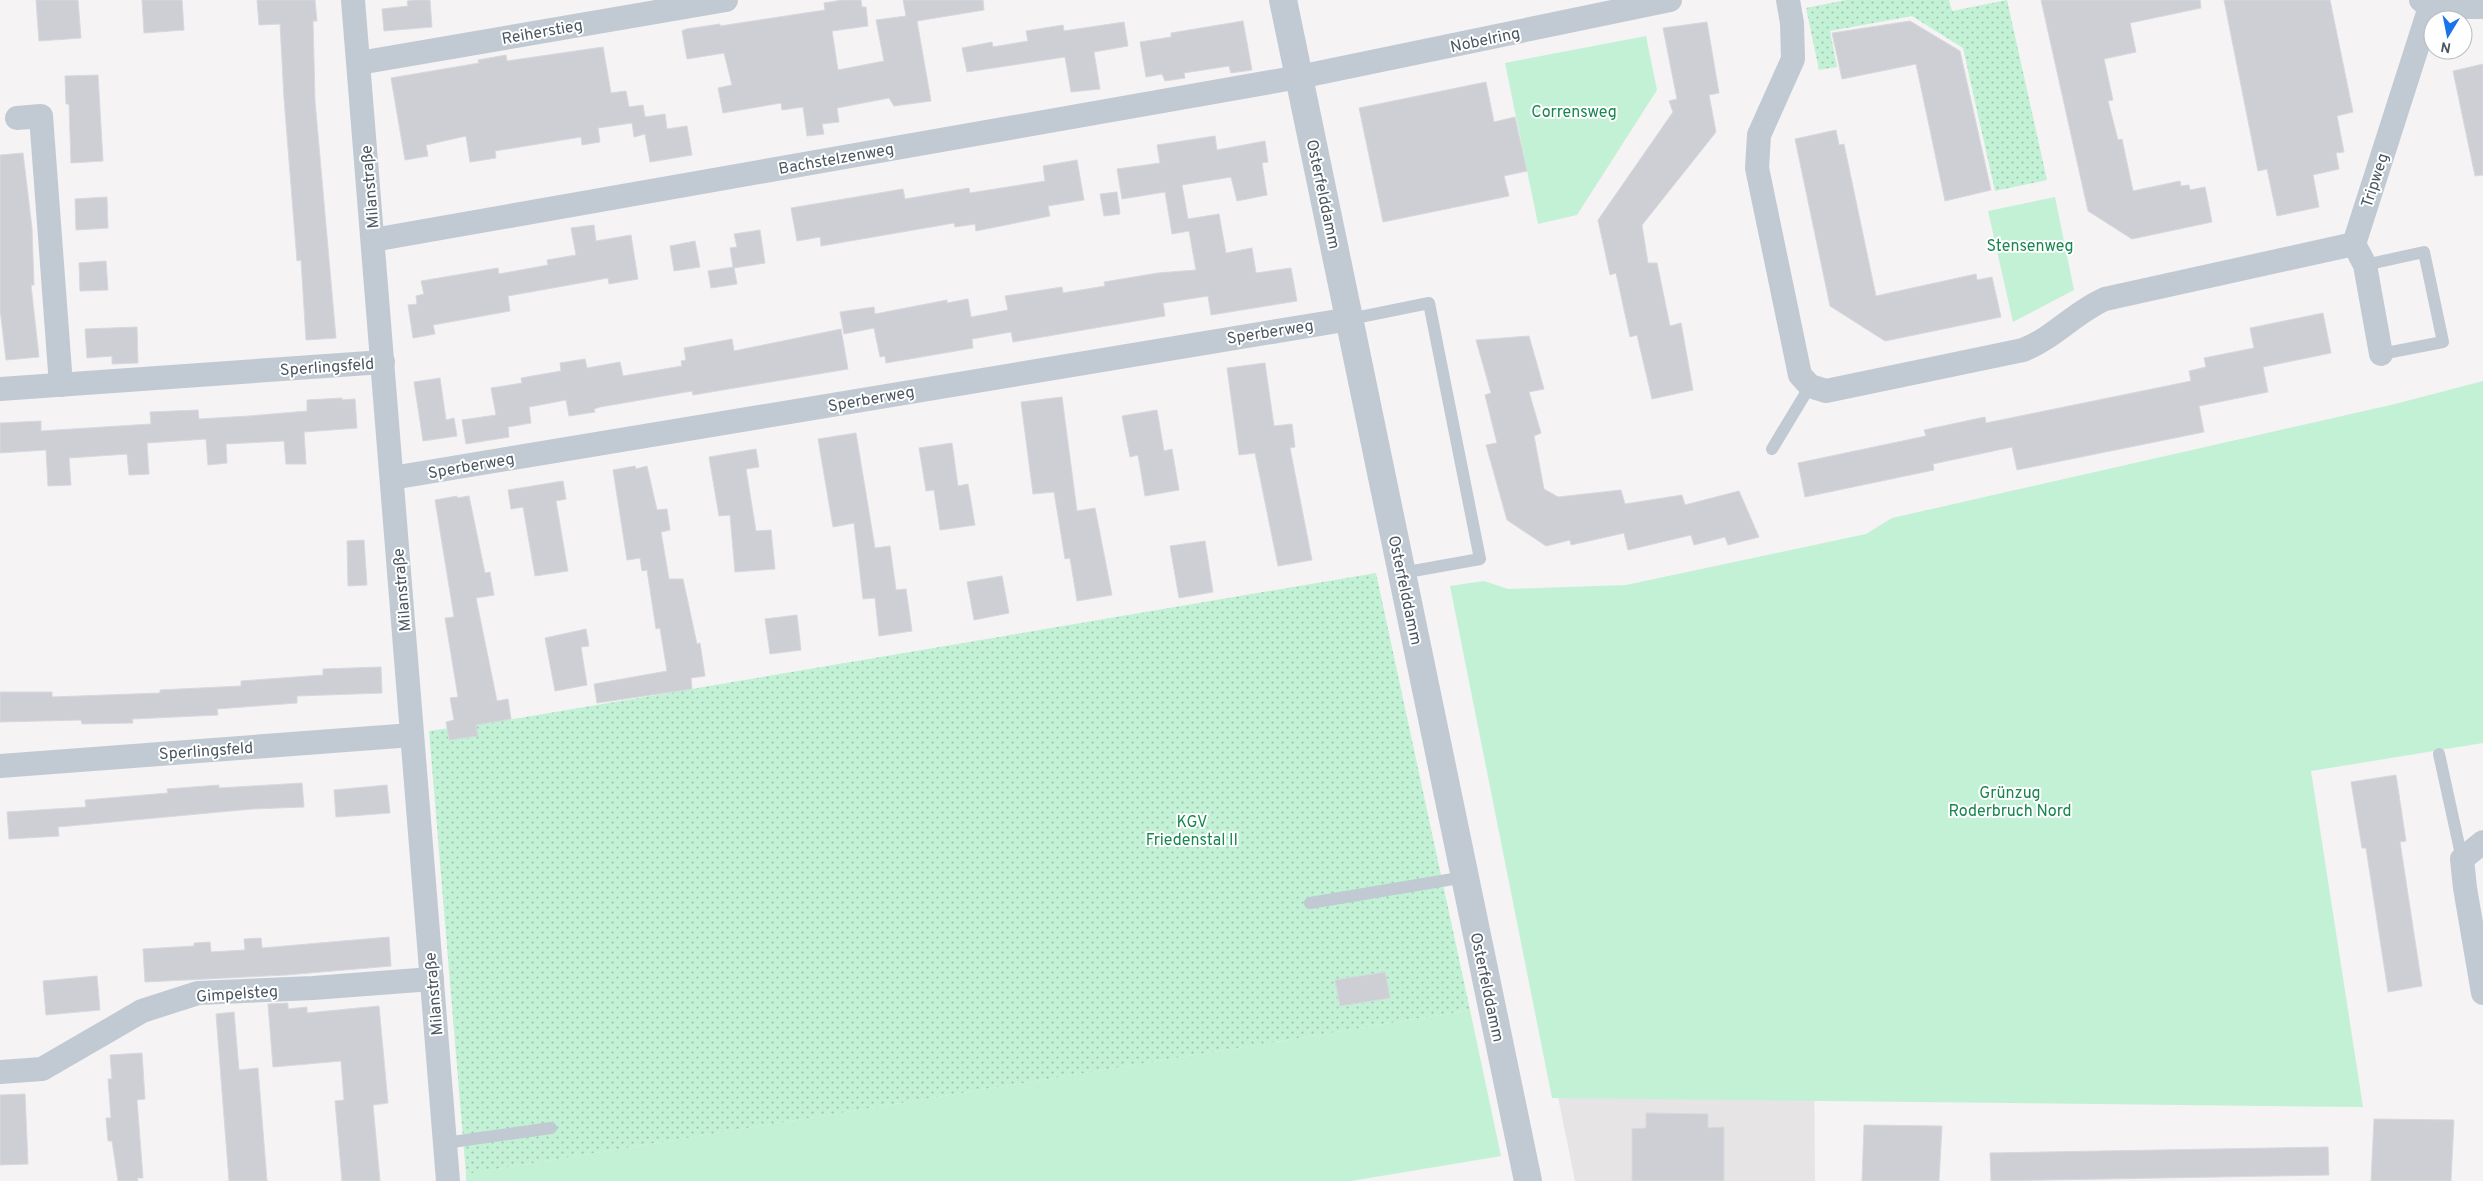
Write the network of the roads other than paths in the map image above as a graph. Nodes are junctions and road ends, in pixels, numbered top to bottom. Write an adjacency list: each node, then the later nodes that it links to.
1 (353, 0): 8 (street, Milanstraße)
2 (726, 0): 8 (street, Reiherstieg)
3 (1283, 0): 9 (street, Osterfelddamm)
4 (1670, 0): 9 (street, Nobelring)
5 (1788, 0): 18 (street)
6 (2426, 3): 7 (street); 12 (street, Tripweg)
7 (2483, 8)
8 (359, 63): 11 (street, Milanstraße)
9 (1299, 77): 11 (street, Bachstelzenweg); 14 (street, Osterfelddamm)
10 (17, 118): 17 (street)
11 (373, 240): 16 (street, Milanstraße)
12 (2354, 244): 13 (street); 18 (street)
13 (2365, 265): 15 (street); 15 (lane)
14 (1350, 319): 21 (street, Sperberweg); 22 (street, Osterfelddamm); 22 (lane)
15 (2381, 354)
16 (383, 362): 17 (street, Sperlingsfeld); 21 (street, Milanstraße)
17 (61, 385): 19 (street, Sperlingsfeld)
18 (1810, 386): 20 (lane)
19 (0, 389)
20 (1772, 449)
21 (392, 478): 23 (street, Milanstraße)
22 (1402, 572): 28 (street, Osterfelddamm)
23 (412, 735): 25 (street, Sperlingsfeld); 30 (street, Milanstraße)
24 (2439, 754): 27 (lane)
25 (0, 766)
26 (2483, 842): 27 (street)
27 (2462, 859): 31 (street)
28 (1465, 877): 29 (lane); 36 (street, Osterfelddamm)
29 (1310, 903)
30 (432, 979): 32 (street, Gimpelsteg); 34 (street, Milanstraße)
31 (2483, 993)
32 (0, 1072)
33 (551, 1128): 34 (lane)
34 (445, 1143): 35 (street, Milanstraße)
35 (448, 1181)
36 (1528, 1181)

